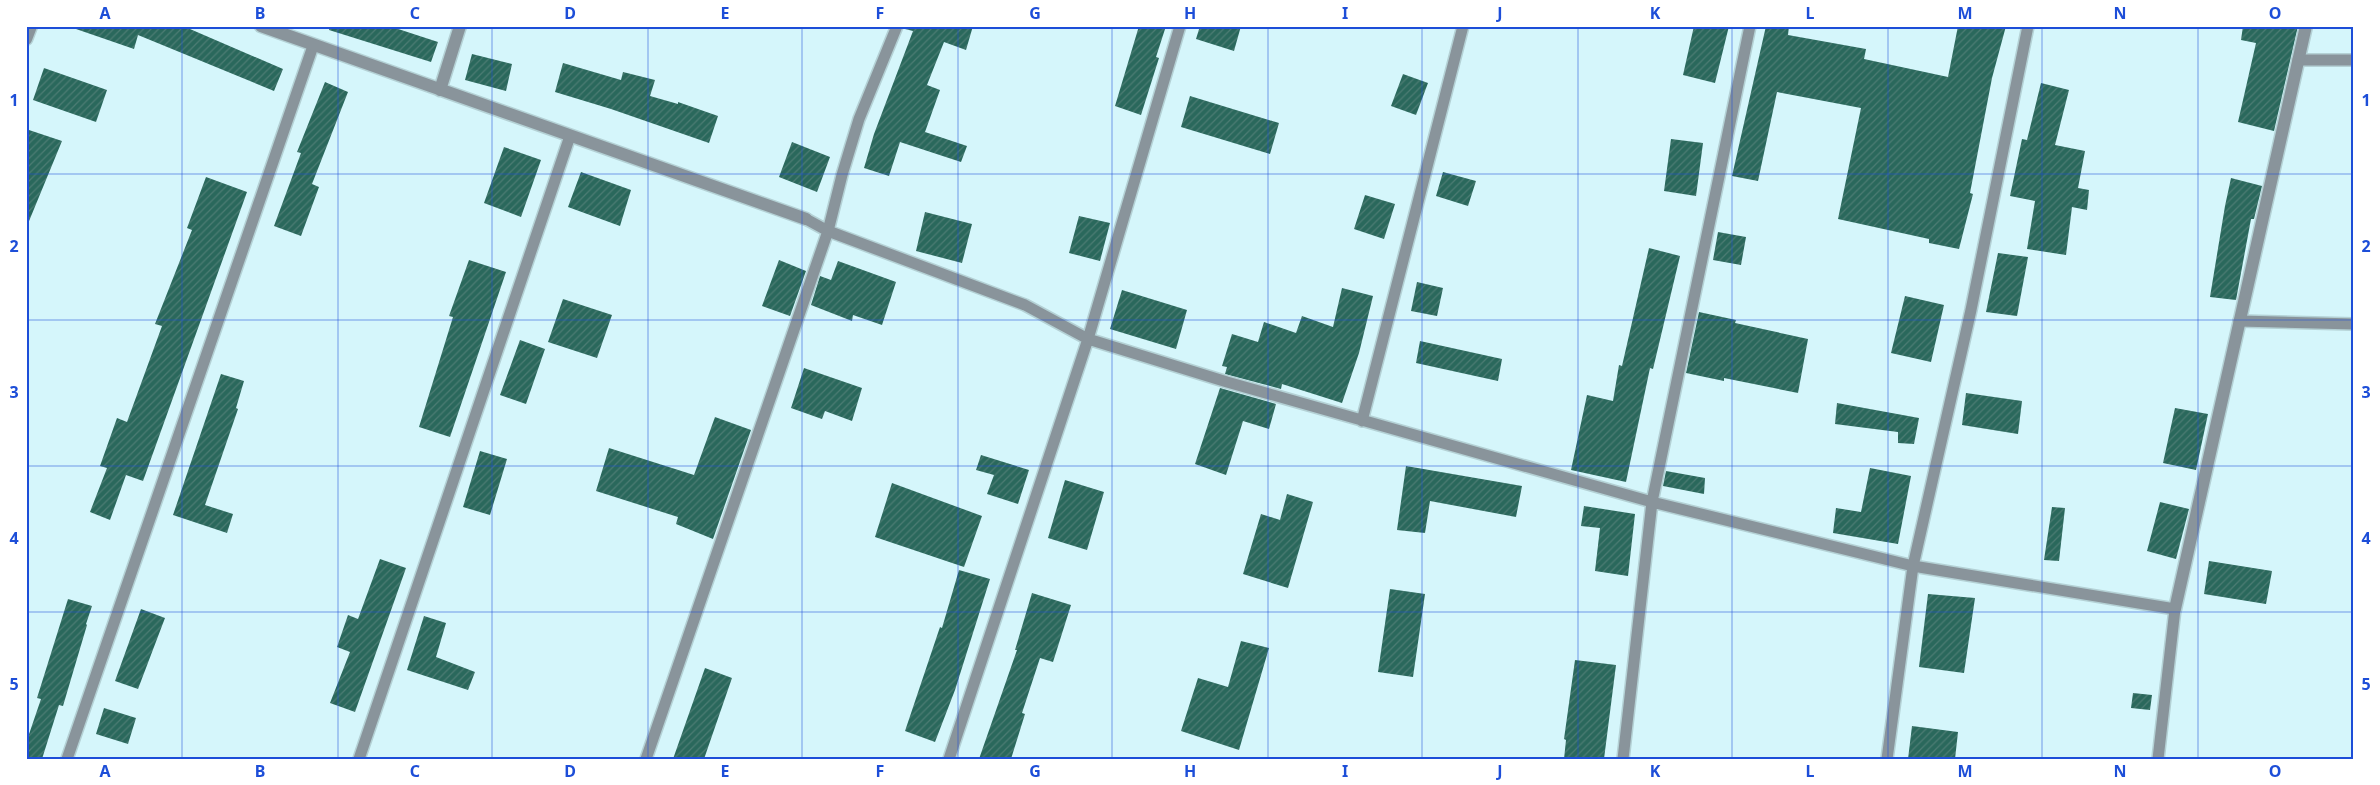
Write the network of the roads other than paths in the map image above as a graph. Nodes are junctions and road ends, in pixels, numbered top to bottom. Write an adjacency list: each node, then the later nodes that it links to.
1 (31, 26): 10 (street)
2 (261, 26): 11 (street)
3 (460, 26): 14 (street)
4 (897, 26): 17 (lane)
5 (1180, 26): 20 (lane)
6 (1464, 26): 21 (lane)
7 (1750, 26): 22 (lane)
8 (2028, 26): 23 (lane)
9 (2306, 26): 12 (street)
10 (26, 39)
11 (313, 46): 14 (street); 25 (lane)
12 (2298, 60): 13 (lane); 18 (street)
13 (2354, 60)
14 (440, 90): 15 (street)
15 (570, 136): 16 (street); 26 (lane)
16 (806, 220): 17 (lane)
17 (828, 231): 20 (lane); 27 (lane)
18 (2239, 321): 19 (lane); 24 (street)
19 (2354, 324)
20 (1088, 339): 21 (lane); 28 (lane)
21 (1362, 421): 22 (lane)
22 (1652, 502): 23 (lane); 29 (lane)
23 (1913, 566): 24 (lane); 30 (lane)
24 (2175, 609): 31 (lane)
25 (67, 759)
26 (359, 759)
27 (646, 759)
28 (949, 759)
29 (1623, 759)
30 (1887, 759)
31 (2158, 759)

